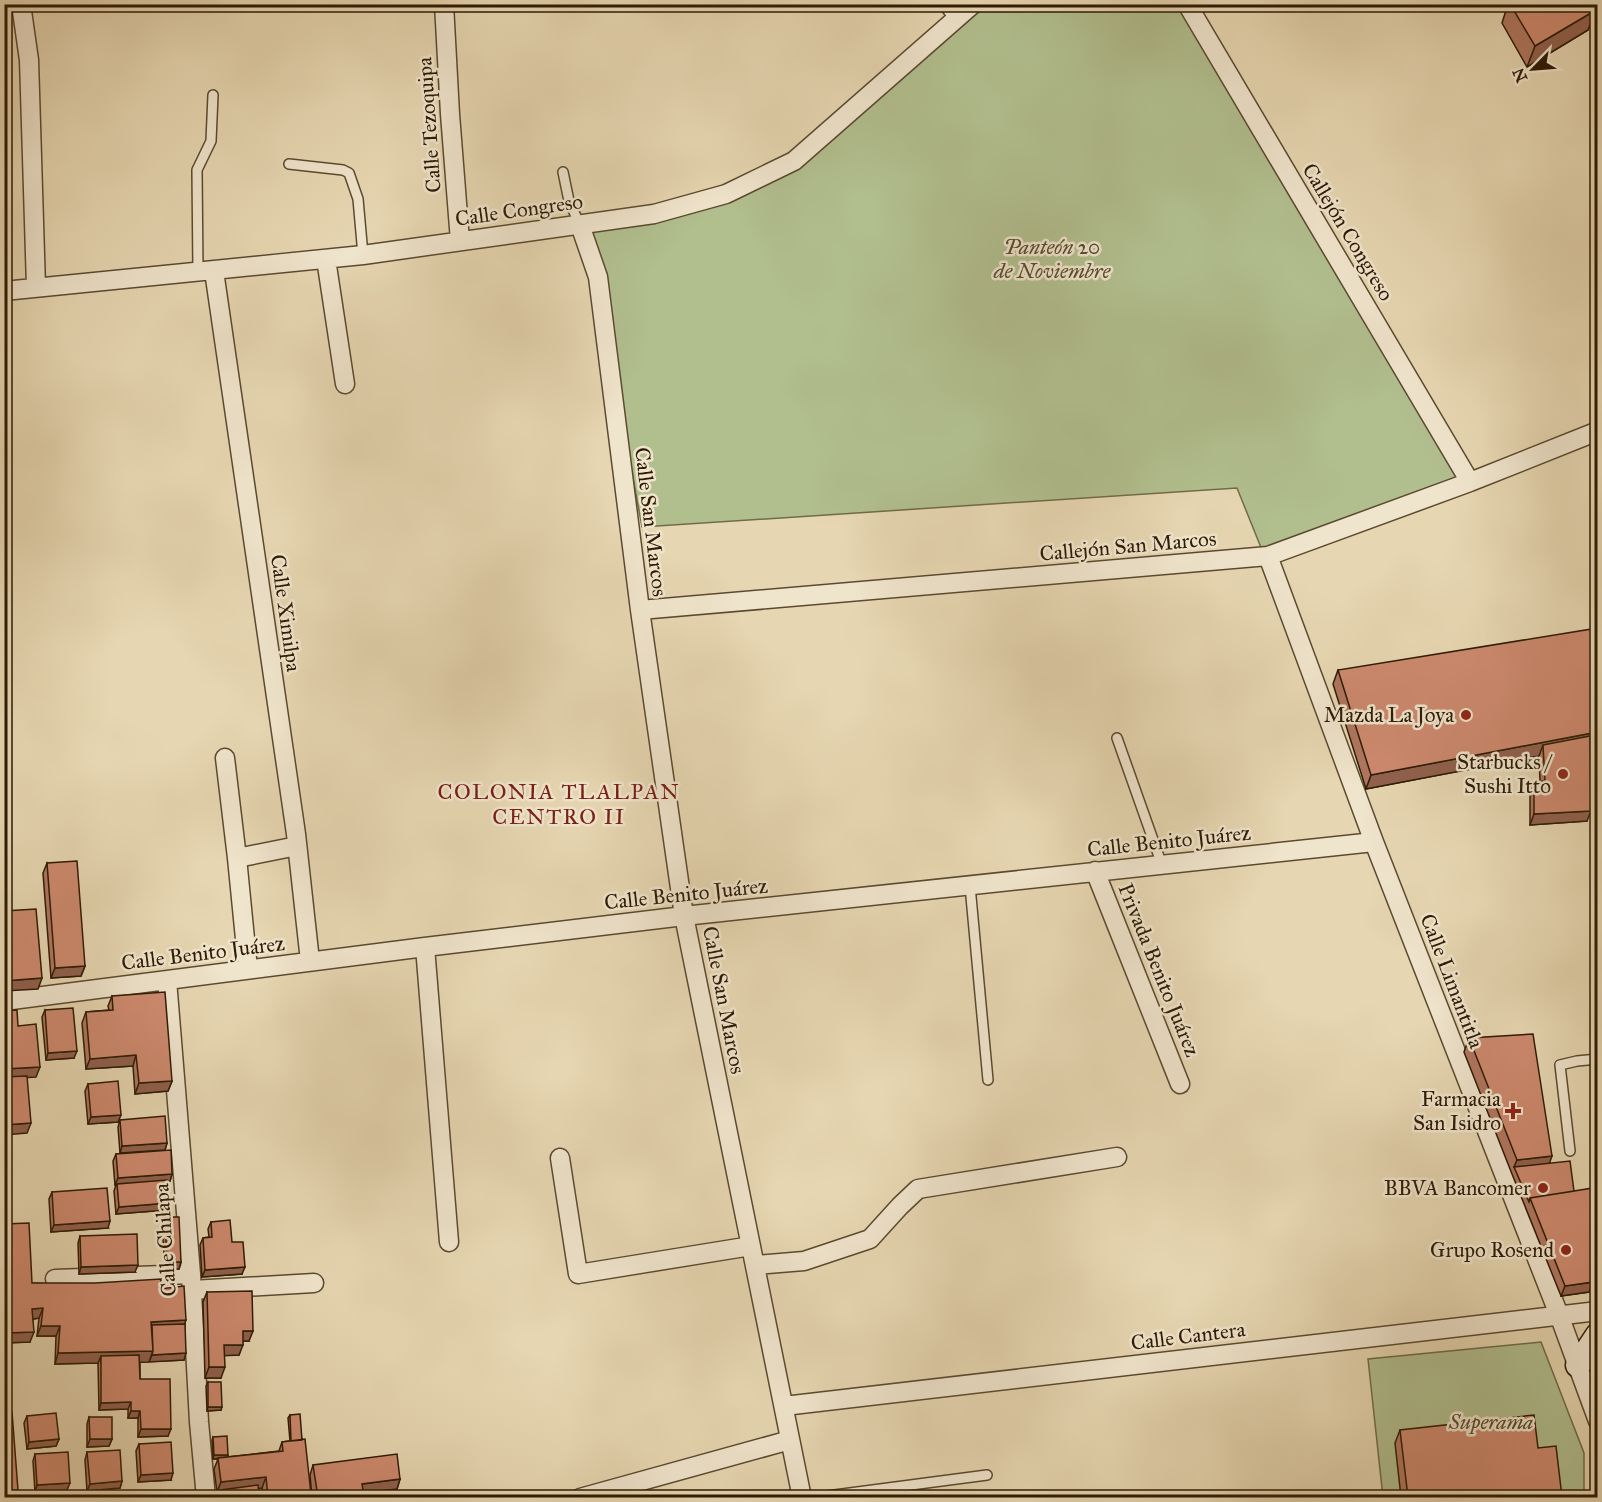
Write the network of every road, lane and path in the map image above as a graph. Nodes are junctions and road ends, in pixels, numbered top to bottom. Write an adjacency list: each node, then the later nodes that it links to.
1 (21, 4): 15 (street)
2 (444, 4): 11 (street, Calle Tezoquipa)
3 (943, 4): 6 (lane)
4 (973, 4): 6 (street, Calle Congreso)
5 (1187, 4): 19 (street, Callejón Congreso)
6 (956, 21): 10 (street, Calle Congreso)
7 (213, 94): 14 (lane)
8 (289, 164): 12 (lane)
9 (563, 172): 10 (lane)
10 (580, 225): 11 (street, Calle Congreso); 21 (street, Calle San Marcos)
11 (460, 241): 12 (street, Calle Congreso)
12 (363, 255): 13 (street, Calle Congreso)
13 (326, 259): 14 (street, Calle Congreso); 17 (street)
14 (206, 272): 15 (street, Calle Congreso); 25 (street, Calle Ximilpa)
15 (36, 287): 16 (street, Calle Congreso)
16 (4, 291)
17 (345, 384)
18 (1598, 431): 19 (street, Callejón San Marcos)
19 (1470, 482): 20 (street, Callejón San Marcos)
20 (1268, 556): 21 (street, Callejón San Marcos); 24 (street, Calle Limantitla)
21 (640, 610): 30 (street, Calle San Marcos)
22 (1117, 738): 27 (lane)
23 (225, 759): 26 (street)
24 (1374, 842): 27 (street, Calle Benito Juárez); 49 (street, Calle Limantitla)
25 (297, 846): 26 (street); 32 (street, Calle Ximilpa)
26 (237, 858): 33 (street)
27 (1162, 865): 28 (street, Calle Benito Juárez)
28 (1095, 871): 29 (street, Calle Benito Juárez); 38 (street, Privada Benito Juárez)
29 (970, 886): 30 (street, Calle Benito Juárez); 37 (lane)
30 (684, 916): 31 (street, Calle Benito Juárez); 43 (street, Calle San Marcos)
31 (424, 947): 32 (street, Calle Benito Juárez); 42 (street)
32 (310, 962): 33 (street, Calle Benito Juárez)
33 (248, 969): 34 (street, Calle Benito Juárez)
34 (167, 980): 35 (street, Calle Benito Juárez); 46 (street, Calle Chilapa)
35 (4, 1001)
36 (1598, 1059): 39 (lane)
37 (988, 1080)
38 (1180, 1084)
39 (1570, 1151)
40 (1117, 1157): 44 (street)
41 (560, 1158): 43 (street)
42 (449, 1242)
43 (751, 1246): 44 (street, Calle San Marcos)
44 (755, 1266): 52 (street, Calle San Marcos)
45 (55, 1279): 46 (street)
46 (192, 1282): 47 (street); 56 (street, Calle Chilapa)
47 (314, 1283)
48 (1598, 1311): 49 (street, Calle Cantera)
49 (1559, 1316): 51 (street, Calle Limantitla); 52 (street, Calle Cantera)
50 (1598, 1335): 51 (main road)
51 (1578, 1365): 53 (street, Calle Limantitla)
52 (784, 1406): 54 (street, Calle San Marcos)
53 (1598, 1421)
54 (790, 1440): 57 (street); 58 (street, Calle San Marcos)
55 (987, 1475): 59 (lane)
56 (206, 1497)
57 (580, 1497)
58 (802, 1497)
59 (827, 1497)

